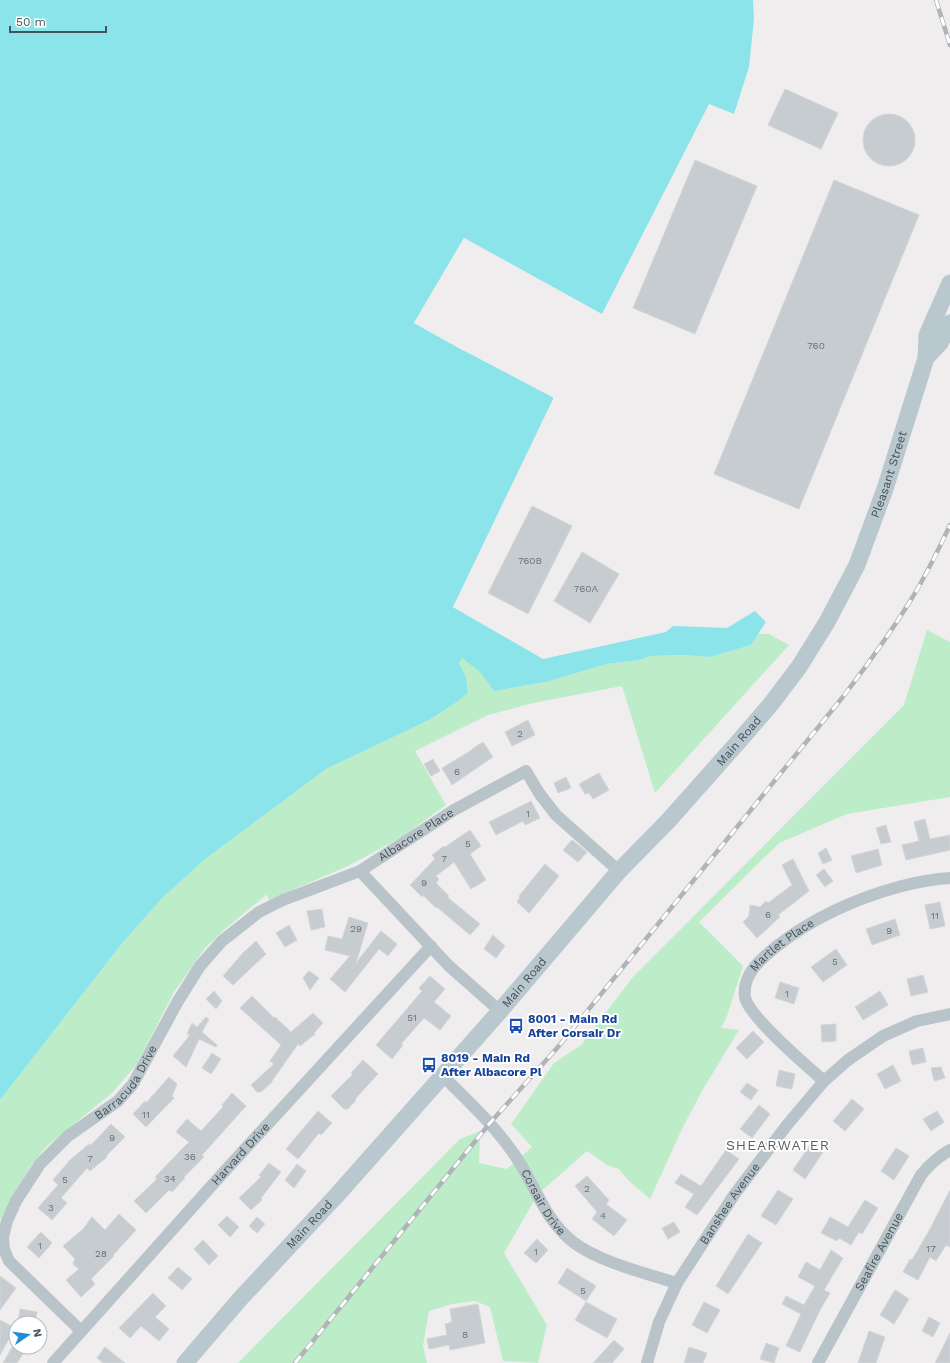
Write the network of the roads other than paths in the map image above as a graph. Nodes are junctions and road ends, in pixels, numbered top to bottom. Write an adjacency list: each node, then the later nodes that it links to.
1 (950, 283): 3 (main road, Pleasant Street)
2 (950, 323): 3 (main road, Pleasant Street)
3 (926, 358): 4 (main road, Pleasant Street)
4 (845, 589): 6 (main road, Main Road)
5 (360, 871): 6 (street, Albacore Place); 8 (street); 15 (street, Barracuda Drive)
6 (619, 871): 9 (main road, Main Road)
7 (950, 878): 12 (street, Martlet Place)
8 (431, 946): 9 (street); 15 (street, Harvard Drive)
9 (500, 1011): 11 (main road, Main Road)
10 (950, 1014): 12 (street, Banshee Avenue)
11 (443, 1076): 14 (street, Corsair Drive); 17 (main road, Main Road)
12 (824, 1081): 14 (street, Banshee Avenue)
13 (950, 1150): 19 (street, Seafire Avenue)
14 (677, 1283): 18 (street, Banshee Avenue)
15 (81, 1331): 16 (street, Harvard Drive)
16 (53, 1363)
17 (184, 1363)
18 (647, 1363)
19 (818, 1363)

